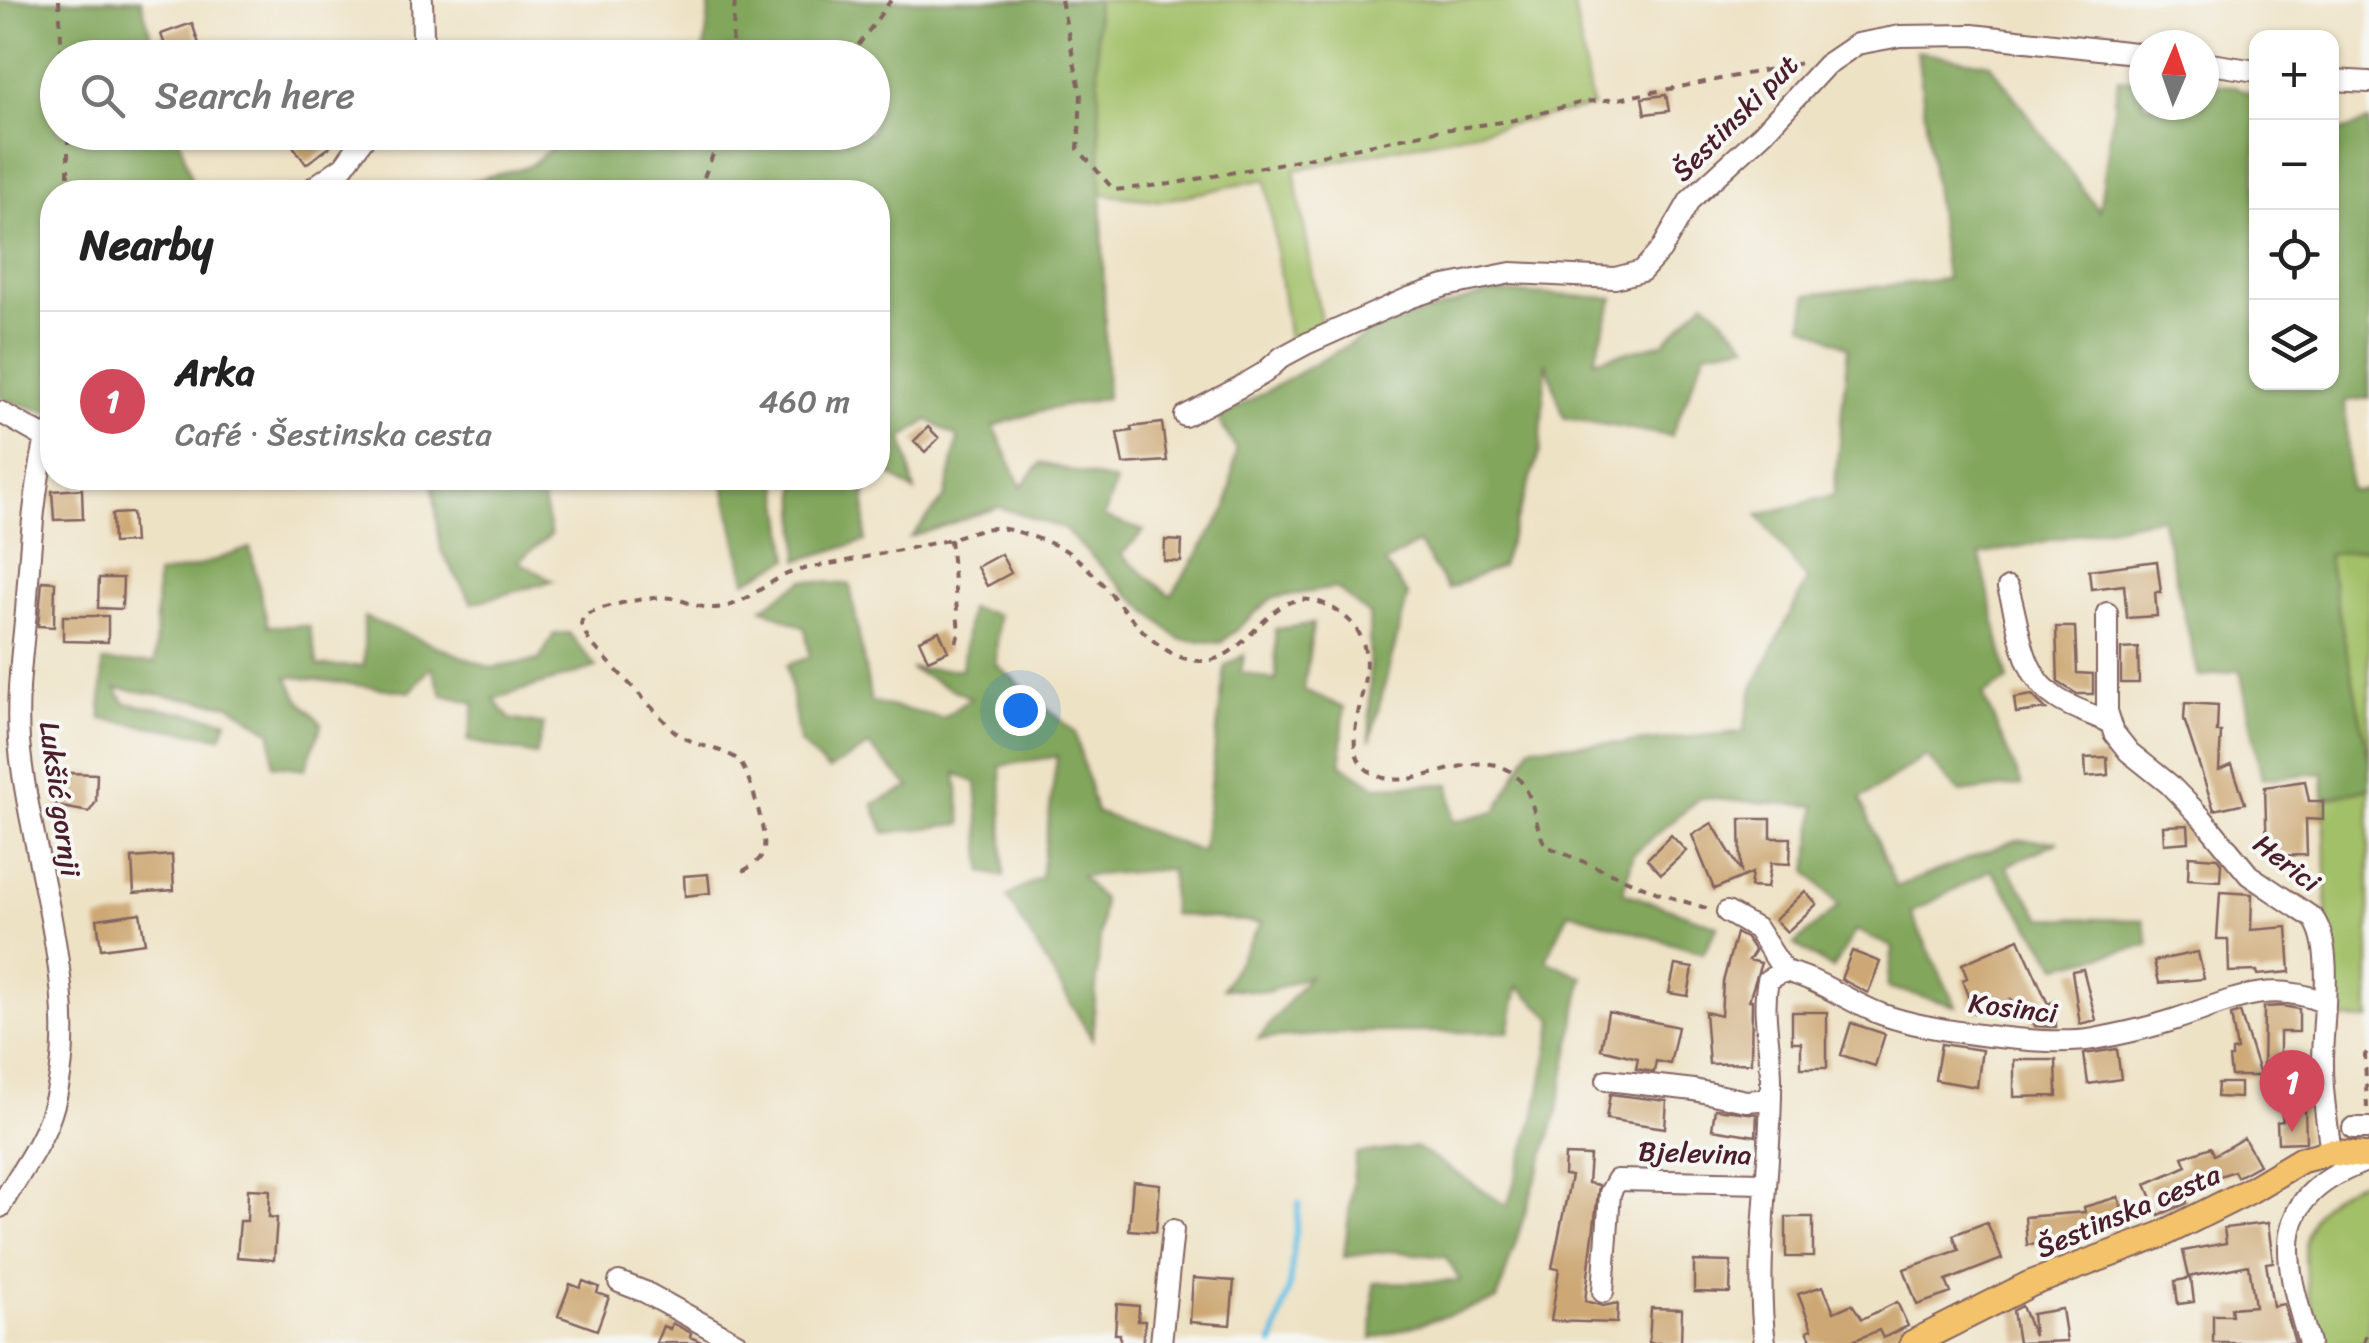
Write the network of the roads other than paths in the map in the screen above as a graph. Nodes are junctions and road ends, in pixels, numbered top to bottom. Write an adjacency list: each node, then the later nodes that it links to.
1 (422, 0): 2 (street)
2 (422, 40)
3 (2129, 52): 11 (street, Šestinski put)
4 (2219, 65): 5 (street)
5 (2249, 70)
6 (2339, 80): 7 (street)
7 (2369, 82)
8 (355, 150): 9 (street)
9 (325, 180)
10 (0, 412): 12 (street, Lukšić gornji)
11 (1186, 416)
12 (40, 430)
13 (40, 482): 16 (street, Lukšić gornji)
14 (2008, 588): 17 (street, Herici)
15 (2106, 613): 17 (street)
16 (10, 660): 26 (street, Lukšić gornji)
17 (2108, 722): 20 (street, Herici)
18 (1727, 912): 19 (street)
19 (1784, 971): 20 (street, Kosinci); 22 (street, Bjelevina)
20 (2323, 1002): 23 (street, Herici)
21 (1608, 1080): 22 (street, Bjelevina)
22 (1771, 1099): 25 (street, Bjelevina)
23 (2331, 1152): 24 (main road, Šestinska cesta); 33 (main road, Šestinska cesta)
24 (2369, 1158): 34 (street)
25 (1766, 1183): 29 (street, Bjelevina); 32 (street, Bjelevina)
26 (0, 1207)
27 (1172, 1230): 31 (street)
28 (620, 1282): 30 (street)
29 (1603, 1292)
30 (737, 1343)
31 (1161, 1343)
32 (1765, 1343)
33 (1912, 1343)
34 (2310, 1343)

